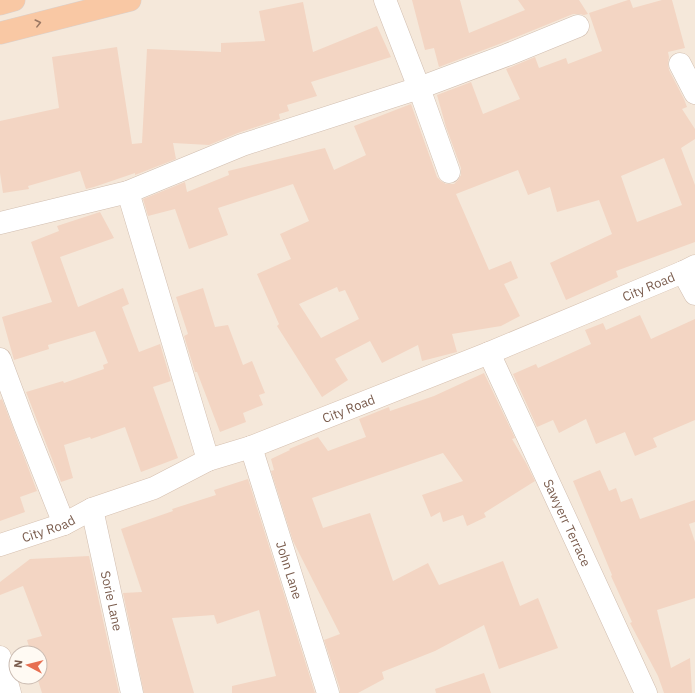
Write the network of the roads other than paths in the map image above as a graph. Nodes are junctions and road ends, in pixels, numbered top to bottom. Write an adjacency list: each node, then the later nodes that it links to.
1 (14, 0): 4 (highway)
2 (130, 0): 6 (highway, one-way to 2)
3 (385, 0): 8 (street)
4 (0, 4)
5 (578, 26): 8 (street)
6 (0, 33)
7 (680, 64): 9 (street)
8 (419, 88): 10 (street); 11 (street)
9 (695, 93)
10 (449, 172)
11 (128, 192): 12 (street); 18 (street)
12 (0, 222)
13 (689, 269): 14 (street); 15 (street, City Road)
14 (695, 294)
15 (489, 353): 17 (street, City Road); 26 (street, Sawyerr Terrace)
16 (0, 359): 20 (street)
17 (251, 447): 18 (street, City Road); 25 (street, John Lane)
18 (208, 460): 19 (street, City Road)
19 (92, 509): 20 (street, City Road); 24 (street, Sorie Lane)
20 (64, 524): 21 (street, City Road)
21 (0, 545)
22 (0, 657): 23 (street)
23 (10, 693)
24 (132, 693)
25 (328, 693)
26 (646, 693)

